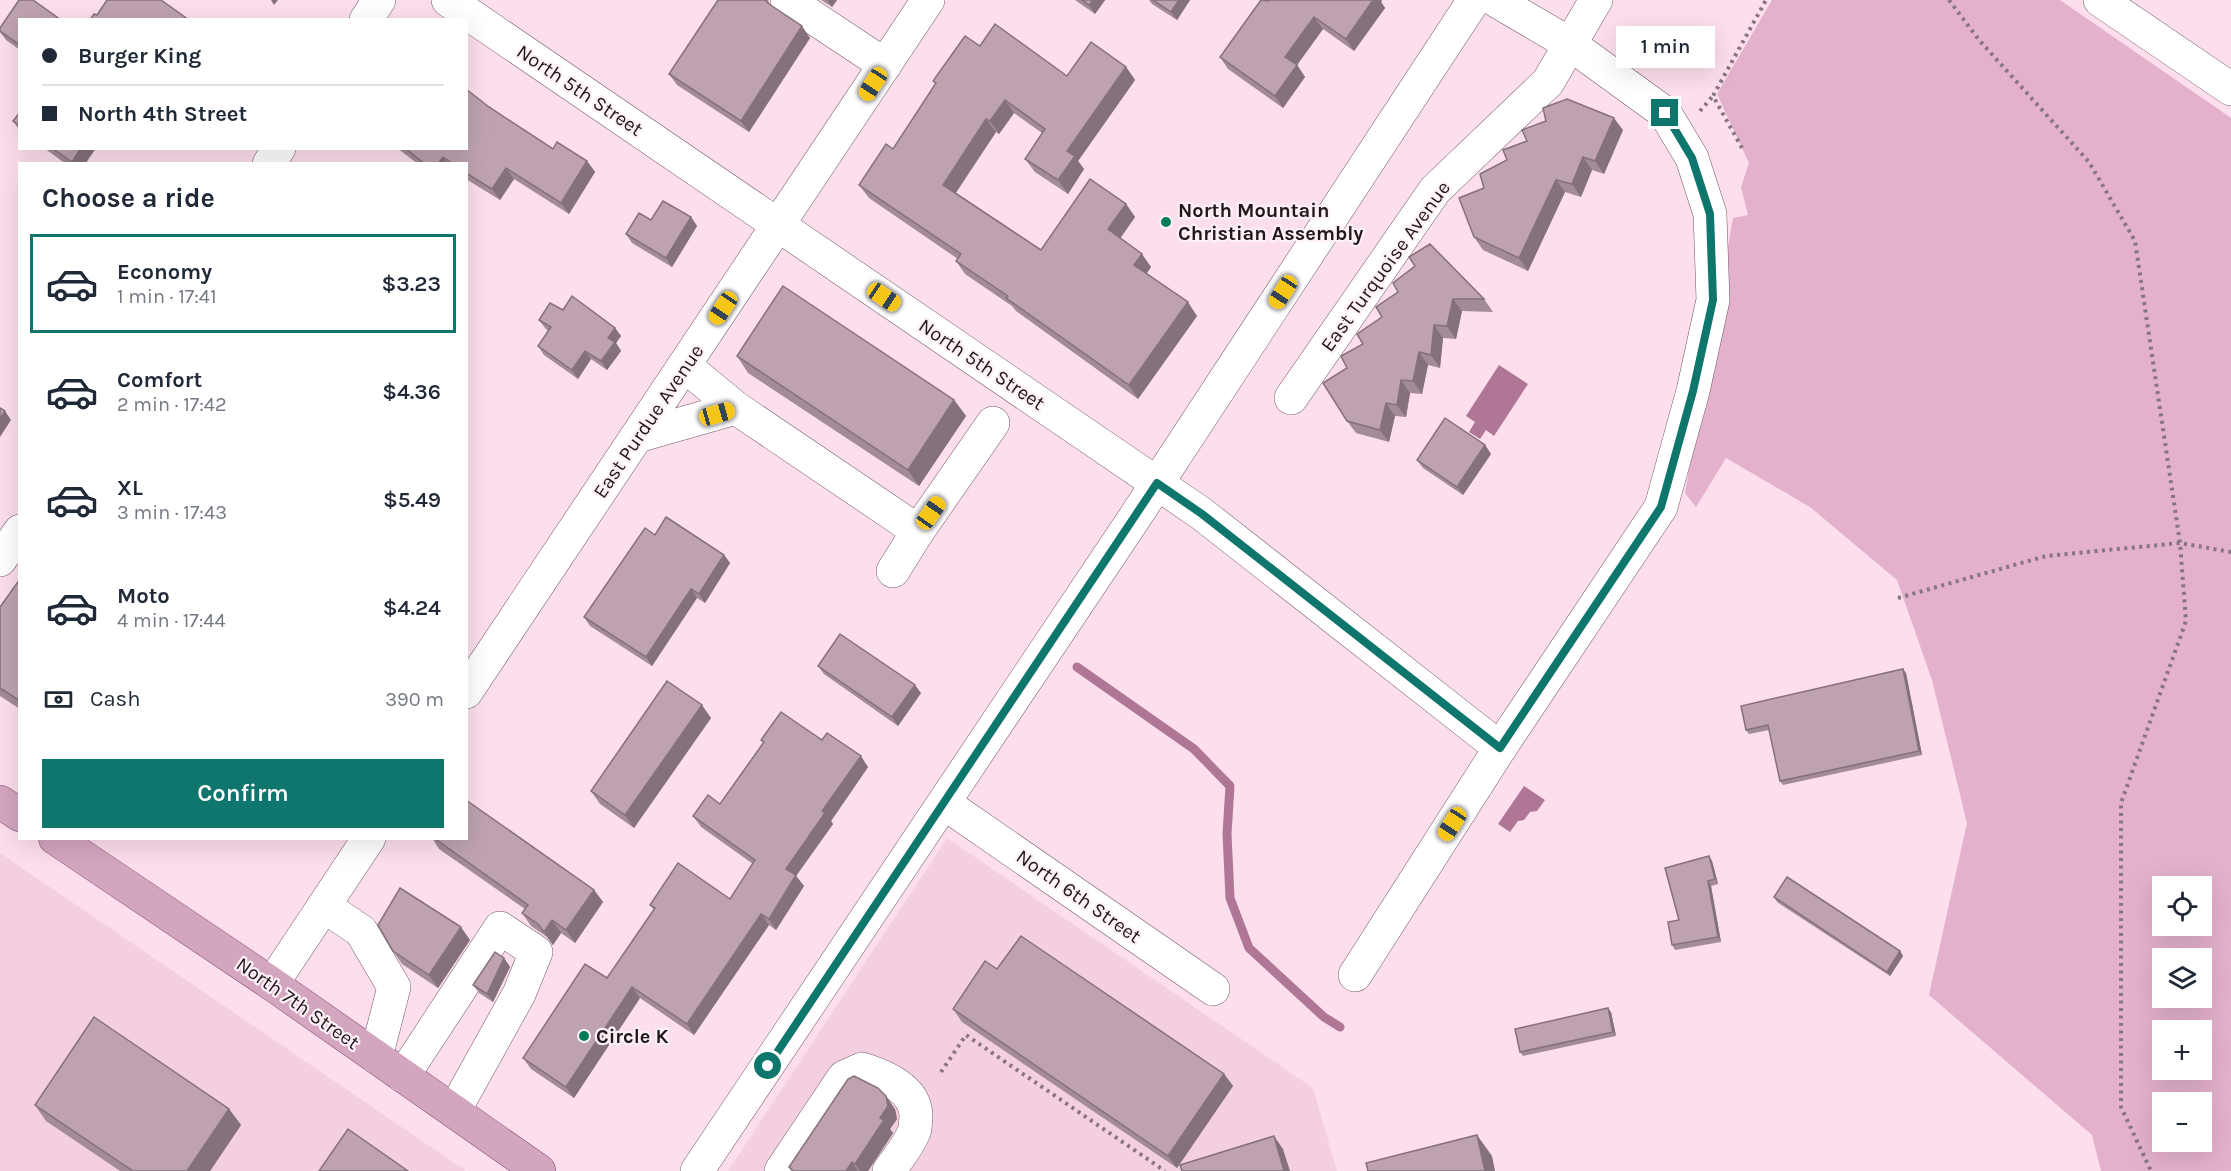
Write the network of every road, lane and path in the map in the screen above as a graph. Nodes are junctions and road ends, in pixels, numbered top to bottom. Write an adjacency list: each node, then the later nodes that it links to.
1 (380, 0): 11 (street)
2 (448, 0): 16 (street, North 5th Street)
3 (787, 0): 13 (street)
4 (928, 0): 13 (street, East Purdue Avenue)
5 (1474, 0): 22 (street)
6 (1495, 0): 12 (street)
7 (1596, 0): 12 (street, East Turquoise Avenue)
8 (1766, 0): 15 (path)
9 (1949, 0): 25 (path)
10 (2100, 0): 14 (street)
11 (367, 18)
12 (1570, 44): 18 (street, East Turquoise Avenue); 31 (street)
13 (885, 65): 16 (street, East Purdue Avenue)
14 (2231, 89)
15 (1742, 148)
16 (779, 225): 17 (street, East Purdue Avenue); 22 (street, North 5th Street)
17 (685, 366): 19 (street); 21 (street, East Purdue Avenue)
18 (1291, 398)
19 (736, 408): 21 (street); 23 (street)
20 (993, 423): 23 (street)
21 (638, 436): 30 (street, East Purdue Avenue)
22 (1157, 483): 31 (street, North 5th Street); 33 (street)
23 (918, 531): 28 (street)
24 (18, 534): 27 (street)
25 (2180, 543): 26 (path); 29 (path); 50 (path)
26 (2231, 552)
27 (0, 560)
28 (893, 571)
29 (1898, 598)
30 (469, 682)
31 (1500, 748): 38 (street)
32 (0, 802): 34 (main road)
33 (944, 803): 40 (street, North 6th Street); 46 (street)
34 (18, 814)
35 (58, 840): 39 (main road, North 7th Street)
36 (368, 840): 37 (street)
37 (324, 906): 39 (street); 41 (street)
38 (1355, 975)
39 (272, 984): 41 (main road, North 7th Street)
40 (1214, 988)
41 (376, 1057): 43 (main road, North 7th Street)
42 (941, 1072): 49 (path)
43 (403, 1076): 44 (main road, North 7th Street); 44 (street)
44 (454, 1111): 45 (main road, North 7th Street)
45 (539, 1171)
46 (697, 1171)
47 (781, 1171): 48 (street)
48 (889, 1171)
49 (1166, 1171)
50 (2151, 1171)

